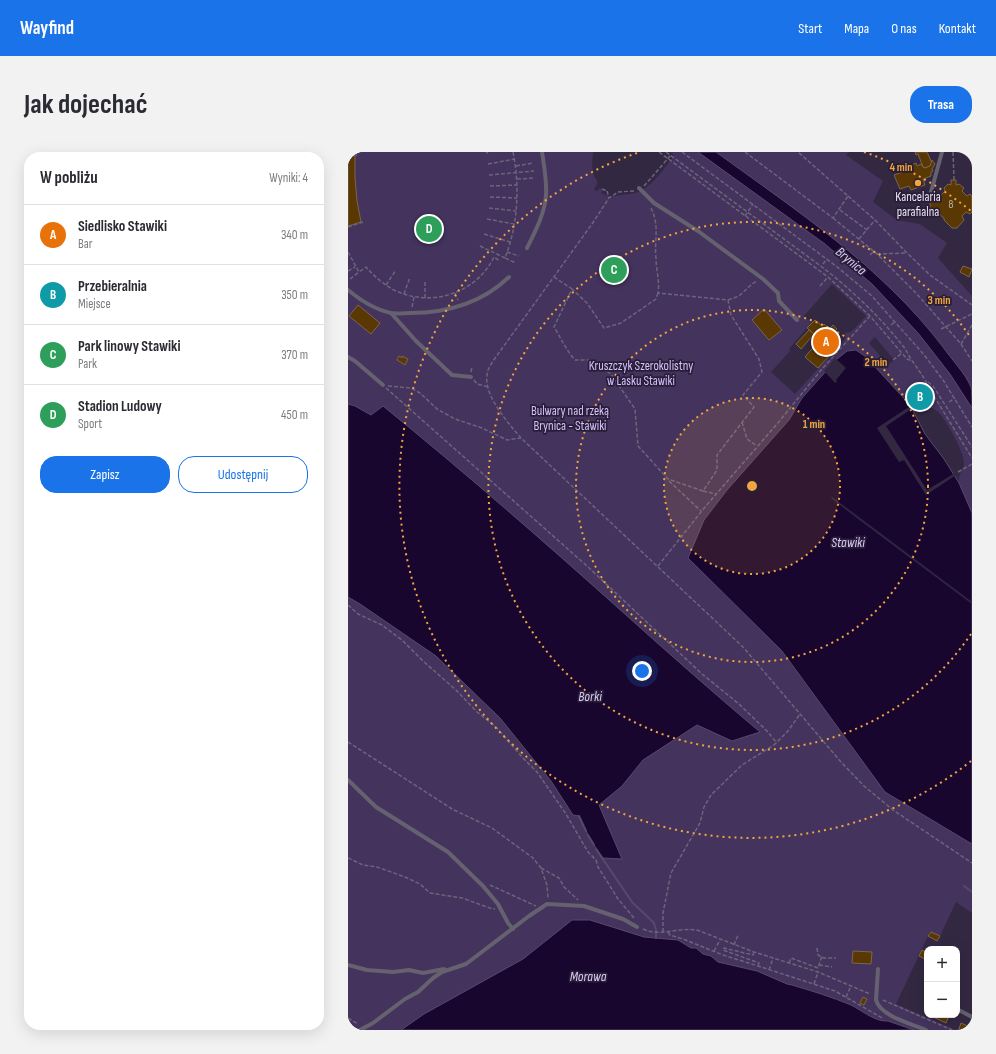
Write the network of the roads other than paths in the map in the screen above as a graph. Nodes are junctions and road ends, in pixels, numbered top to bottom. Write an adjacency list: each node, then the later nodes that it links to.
1 (542, 152): 5 (lane)
2 (942, 152): 4 (lane)
3 (639, 189): 9 (lane)
4 (931, 192)
5 (528, 248)
6 (509, 277): 8 (lane)
7 (348, 290): 8 (lane)
8 (391, 313): 11 (lane)
9 (797, 320)
10 (348, 357): 12 (lane)
11 (471, 377)
12 (383, 385)
13 (348, 780): 15 (lane)
14 (637, 927): 15 (lane)
15 (513, 929): 17 (lane)
16 (348, 965): 17 (lane)
17 (452, 968): 21 (lane)
18 (878, 969): 22 (lane)
19 (960, 1011): 20 (lane)
20 (972, 1017)
21 (360, 1030)
22 (926, 1030)

